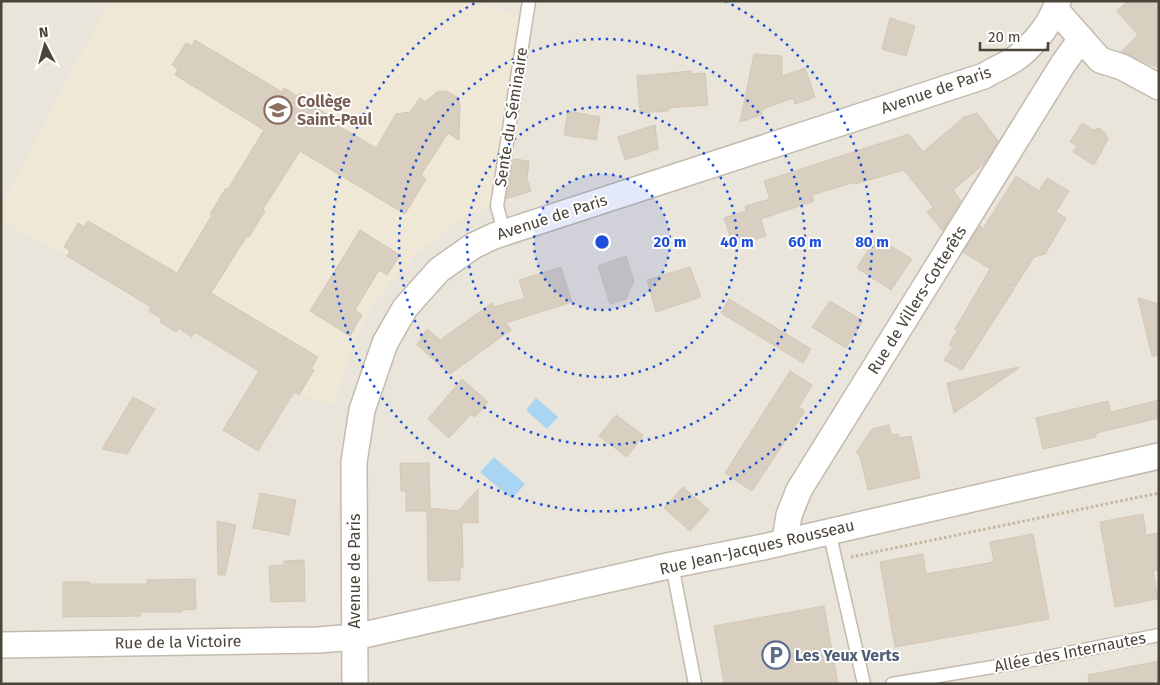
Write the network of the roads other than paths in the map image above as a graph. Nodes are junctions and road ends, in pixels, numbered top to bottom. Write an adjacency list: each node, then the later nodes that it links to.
1 (529, 1): 8 (lane, Sente du Séminaire)
2 (1057, 6): 3 (street); 4 (street, Avenue de Paris)
3 (1081, 39): 5 (street); 6 (street, Rue de Villers-Cotterêts)
4 (1030, 44): 6 (street); 8 (street, Avenue de Paris)
5 (1100, 60): 6 (street); 7 (street)
6 (1063, 64): 11 (street, Rue de Villers-Cotterêts)
7 (1159, 87)
8 (504, 232): 14 (street, Avenue de Paris)
9 (1159, 456): 10 (street, Rue Jean-Jacques Rousseau)
10 (826, 531): 11 (street, Rue Jean-Jacques Rousseau); 18 (lane)
11 (785, 540): 12 (street, Rue Jean-Jacques Rousseau)
12 (672, 565): 14 (street, Rue Jean-Jacques Rousseau); 17 (lane)
13 (1159, 635): 19 (lane, Allée des Internautes)
14 (355, 637): 15 (street, Rue de la Victoire); 16 (street, Avenue de Paris)
15 (1, 645)
16 (355, 684)
17 (695, 684)
18 (864, 684)
19 (892, 684)

